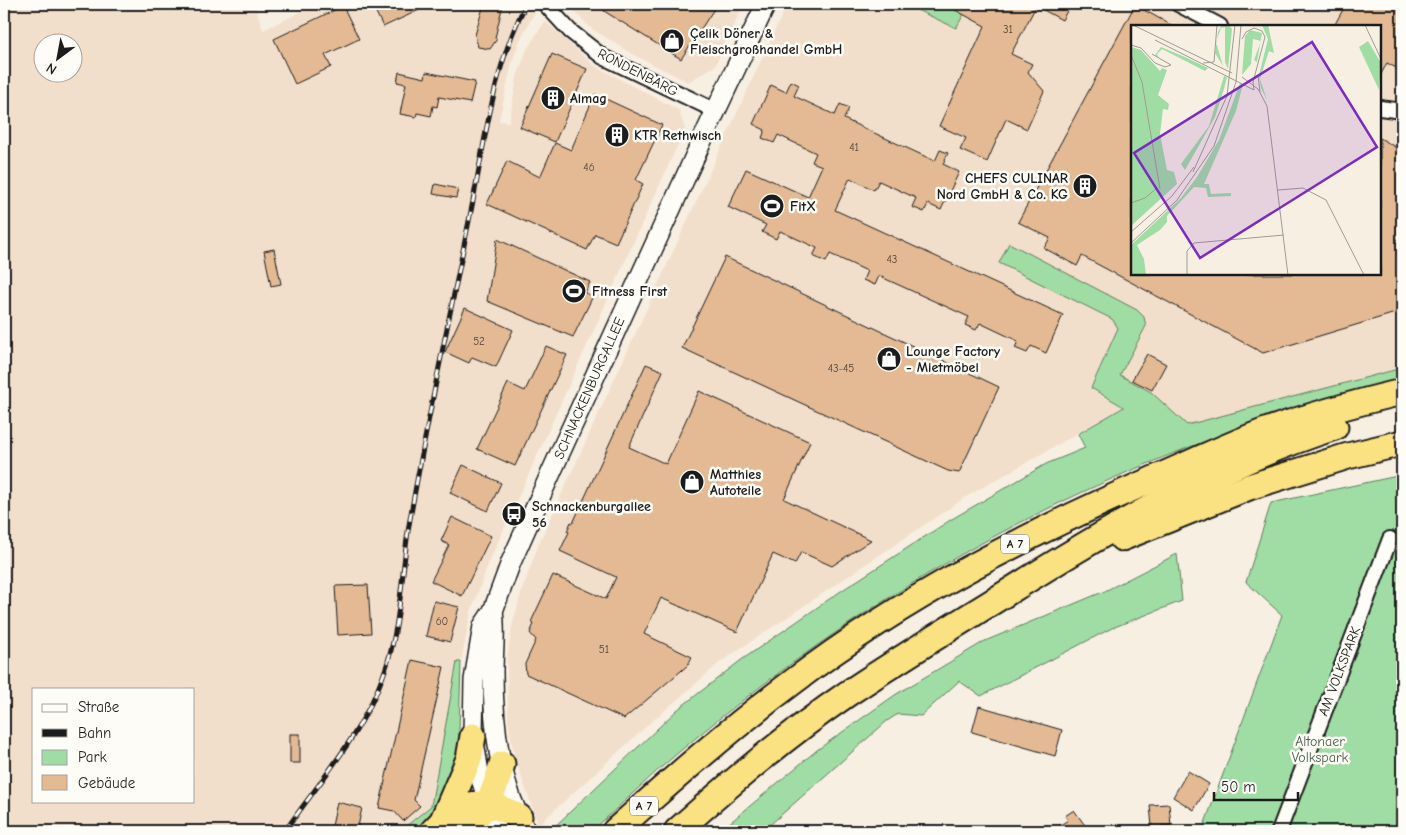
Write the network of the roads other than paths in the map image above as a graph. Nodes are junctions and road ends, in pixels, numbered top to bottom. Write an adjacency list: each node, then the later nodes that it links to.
1 (545, 4): 6 (street, RONDENBARG)
2 (766, 4): 6 (main road, SCHNACKENBURGALLEE)
3 (1178, 4): 4 (street)
4 (1218, 25)
5 (1381, 108): 7 (street)
6 (716, 111): 13 (main road, SCHNACKENBURGALLEE)
7 (1402, 112)
8 (1402, 392): 20 (highway, A 7)
9 (1402, 408): 12 (highway)
10 (1402, 443): 12 (highway)
11 (1390, 538): 22 (street, AM VOLKSPARK)
12 (994, 600): 21 (highway)
13 (494, 611): 14 (main road, SCHNACKENBURGALLEE); 15 (main road, SCHNACKENBURGALLEE)
14 (473, 736): 16 (main road, SCHNACKENBURGALLEE); 18 (highway)
15 (502, 764): 16 (highway); 17 (main road, SCHNACKENBURGALLEE)
16 (488, 804): 17 (highway); 18 (highway); 19 (main road, SCHNACKENBURGALLEE)
17 (522, 824)
18 (445, 828)
19 (498, 831)
20 (615, 831)
21 (677, 831)
22 (1278, 831)

